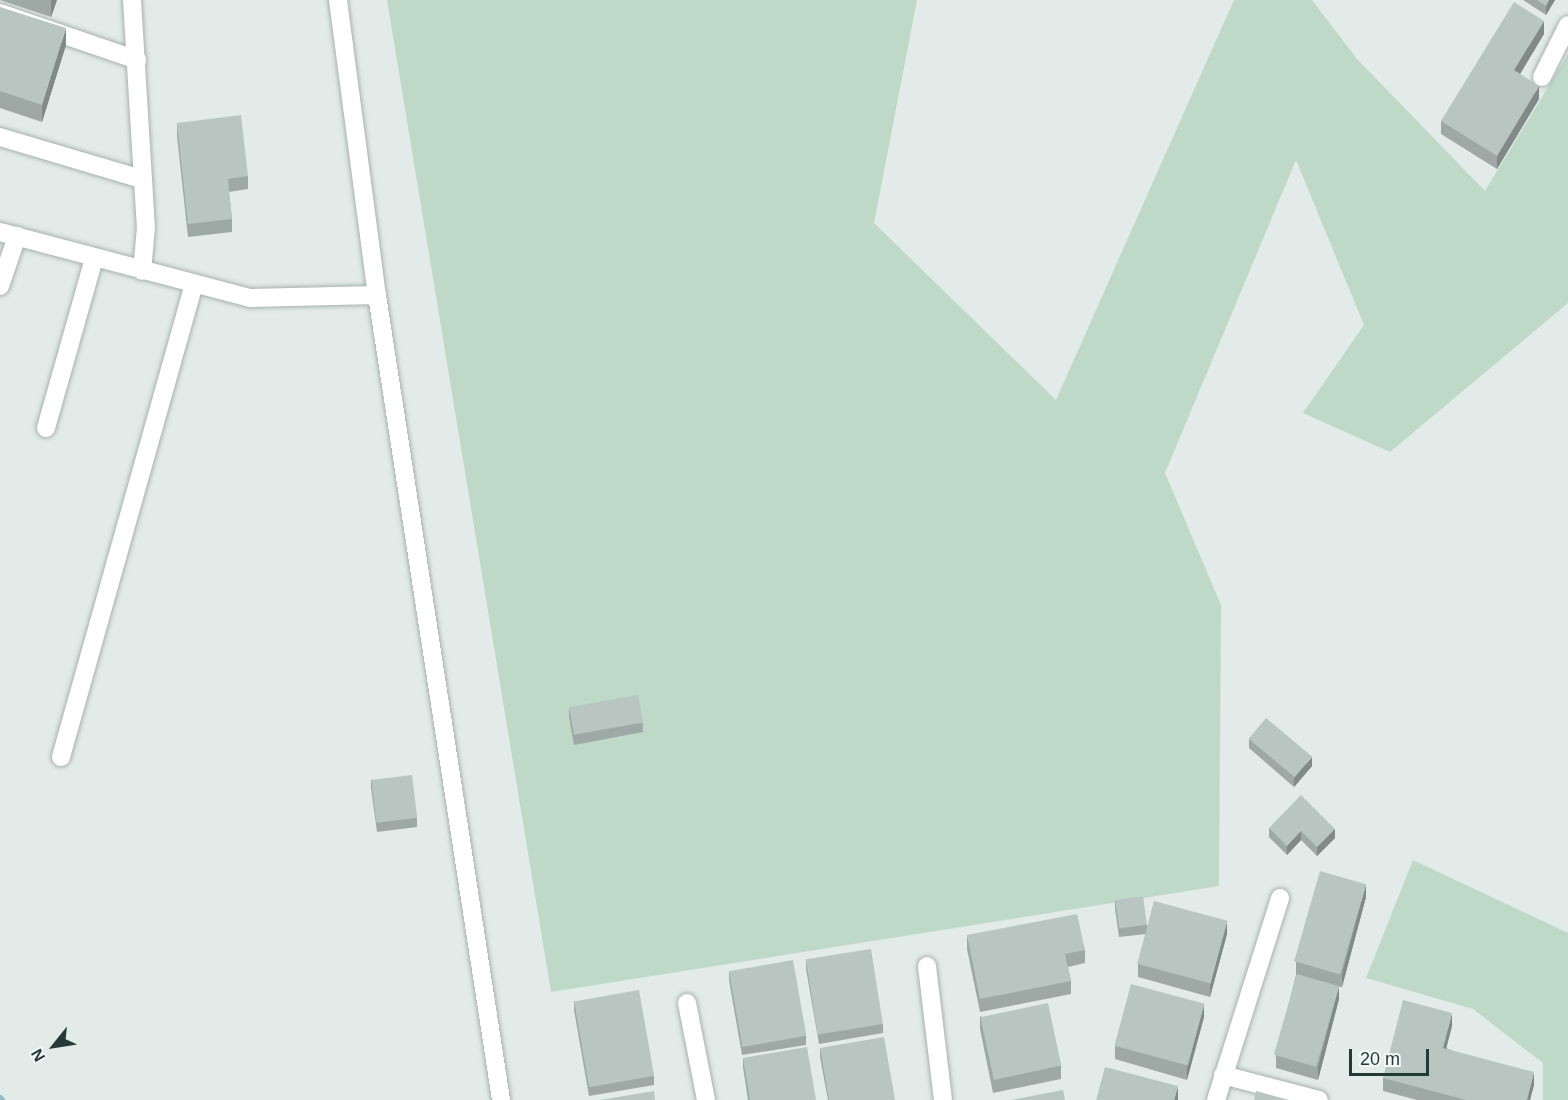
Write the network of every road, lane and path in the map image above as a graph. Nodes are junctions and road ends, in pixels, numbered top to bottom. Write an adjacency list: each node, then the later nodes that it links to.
1 (132, 0): 5 (street)
2 (338, 0): 14 (street)
3 (0, 13): 5 (street)
4 (1568, 25): 6 (street)
5 (137, 60): 8 (street)
6 (1542, 76)
7 (0, 136): 8 (street)
8 (141, 179): 11 (street)
9 (8, 234): 10 (street); 13 (street)
10 (94, 258): 11 (street); 15 (street)
11 (142, 270): 12 (street)
12 (194, 285): 14 (street); 16 (street)
13 (0, 286)
14 (377, 295): 21 (street)
15 (46, 428)
16 (61, 756)
17 (1280, 898): 20 (street)
18 (927, 966): 23 (street)
19 (687, 1003): 22 (street)
20 (1223, 1075): 24 (street); 25 (street)
21 (501, 1100)
22 (706, 1100)
23 (943, 1100)
24 (1216, 1100)
25 (1319, 1100)

